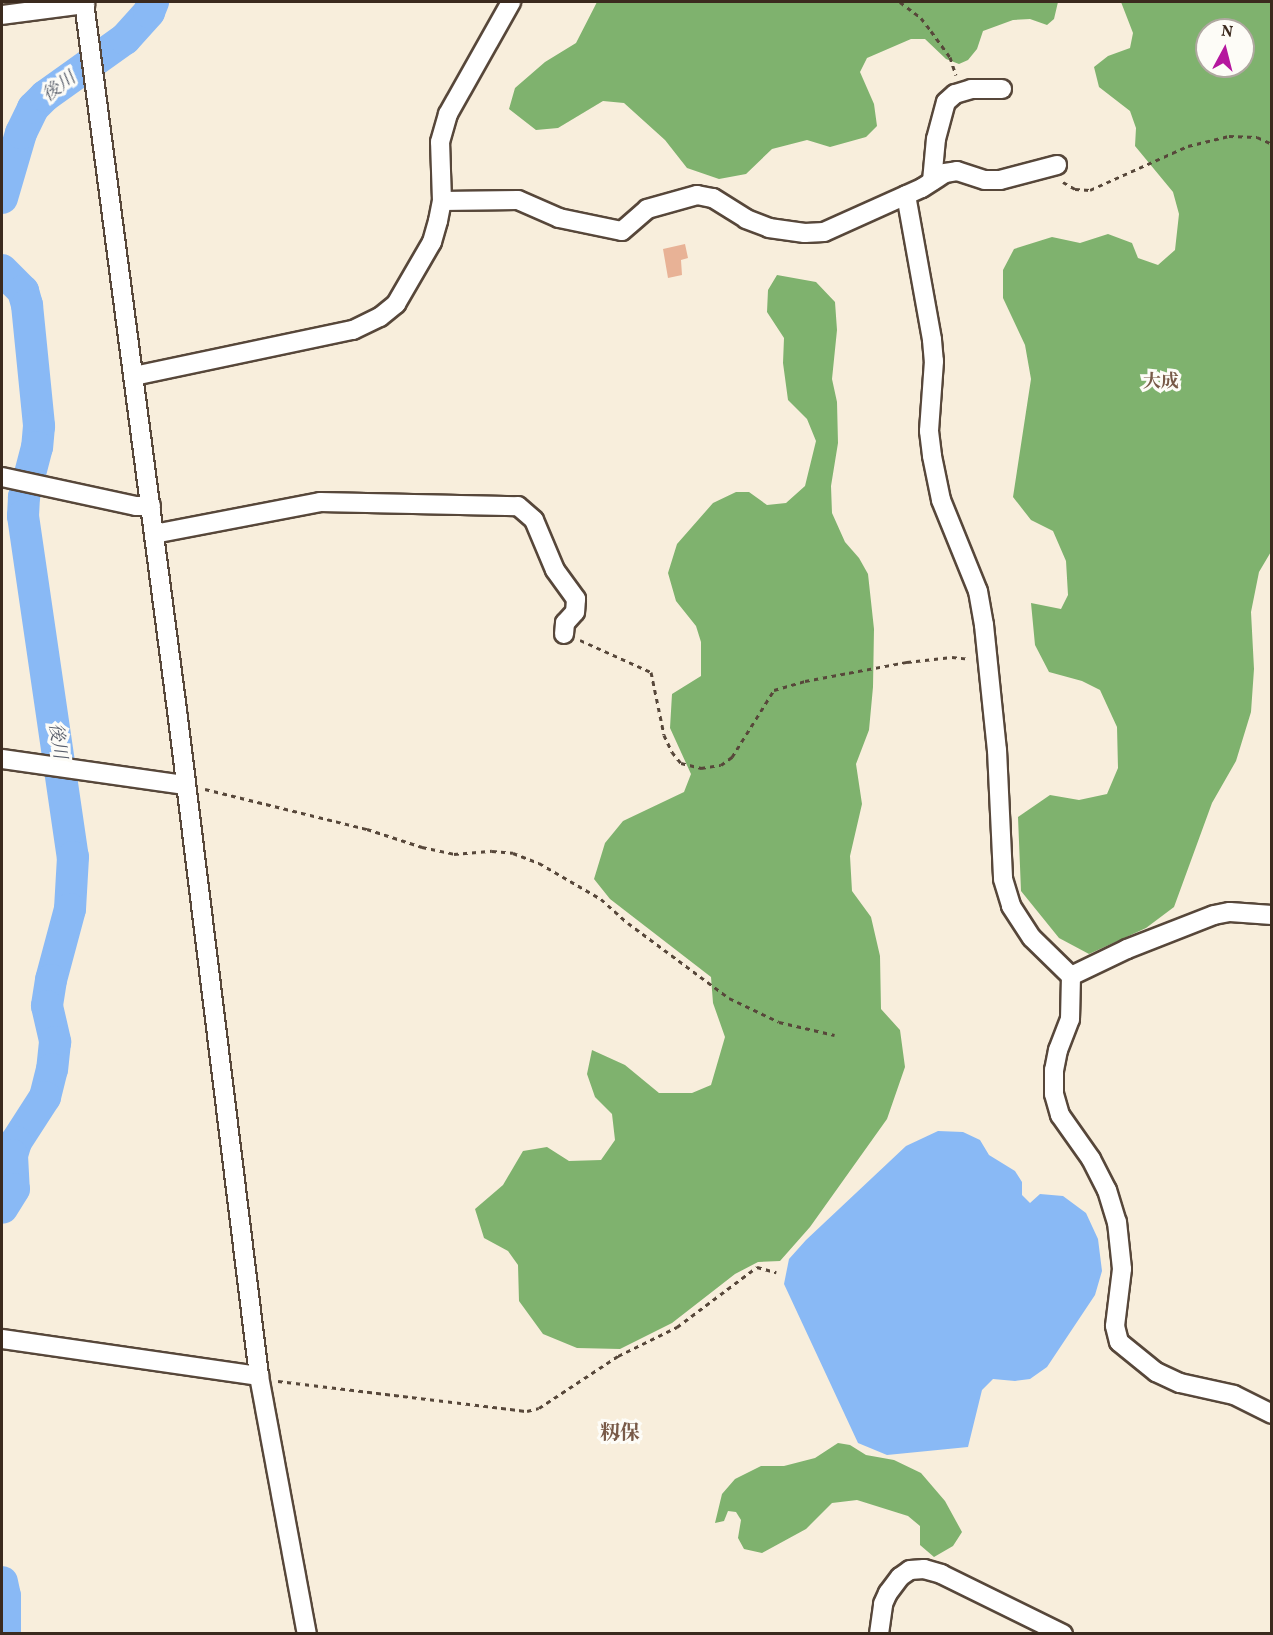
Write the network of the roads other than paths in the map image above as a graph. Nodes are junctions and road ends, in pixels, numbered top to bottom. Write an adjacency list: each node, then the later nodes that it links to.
1 (511, 2): 8 (street)
2 (85, 3): 3 (street); 9 (street)
3 (2, 15)
4 (1002, 89): 6 (street)
5 (1057, 165): 6 (street)
6 (932, 181): 7 (street)
7 (906, 195): 8 (street); 17 (street)
8 (442, 201): 9 (street)
9 (134, 376): 11 (street)
10 (18, 480): 11 (street)
11 (151, 506): 12 (street)
12 (154, 534): 13 (street); 15 (street)
13 (564, 634)
14 (2, 759): 15 (street)
15 (185, 784): 19 (street)
16 (1272, 915): 17 (street)
17 (1071, 976): 20 (street)
18 (2, 1339): 19 (street)
19 (259, 1376): 21 (street)
20 (1272, 1414)
21 (307, 1634)
22 (879, 1634): 23 (street)
23 (1063, 1634)

